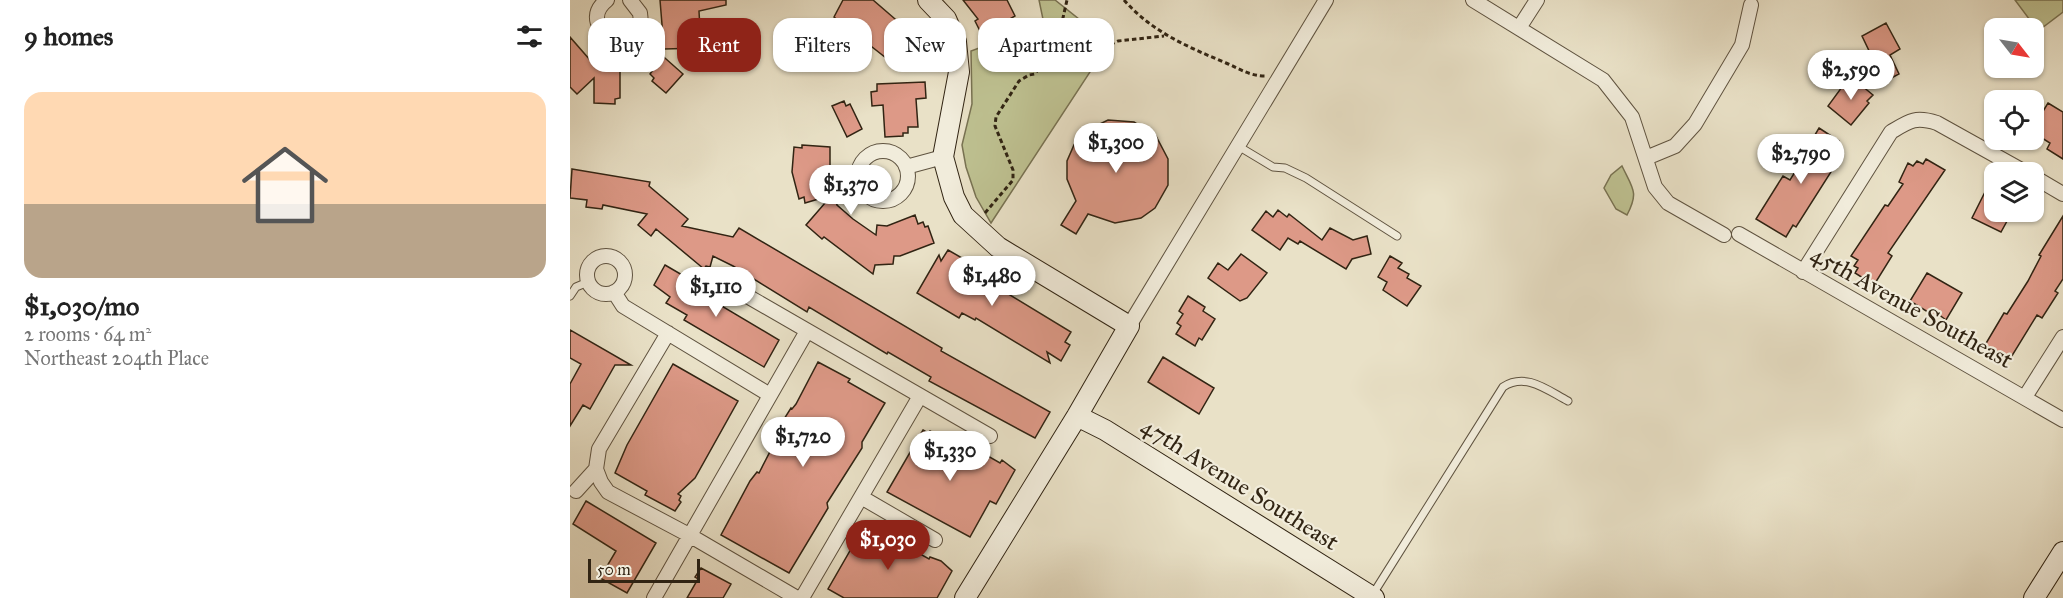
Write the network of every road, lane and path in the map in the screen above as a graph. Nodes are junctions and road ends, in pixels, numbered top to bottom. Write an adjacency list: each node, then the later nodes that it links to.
1 (607, 0): 2 (street)
2 (630, 0)
3 (928, 0): 15 (street)
4 (1067, 0): 21 (path)
5 (1124, 0): 11 (path)
6 (1326, 0): 14 (street)
7 (1473, 0): 10 (street)
8 (1537, 0): 10 (street)
9 (1751, 5): 16 (street)
10 (1519, 28): 16 (street)
11 (1165, 36): 12 (path); 13 (path)
12 (1114, 43)
13 (1268, 77)
14 (1238, 146): 24 (lane); 30 (street)
15 (943, 157): 18 (street); 21 (street)
16 (1646, 158): 23 (street)
17 (2007, 162): 25 (street)
18 (906, 167)
19 (2044, 183): 20 (street)
20 (2063, 194)
21 (974, 225): 30 (street)
22 (1739, 234): 25 (street, 45th Avenue Southeast)
23 (1724, 235)
24 (1397, 236)
25 (1803, 272): 36 (street, 45th Avenue Southeast)
26 (588, 282): 27 (street); 27 (street); 29 (lane)
27 (614, 292): 32 (street)
28 (742, 293): 31 (street)
29 (570, 296)
30 (1129, 326): 38 (street)
31 (807, 331): 34 (street); 35 (street)
32 (668, 333): 34 (street); 41 (street)
33 (2063, 337): 36 (street)
34 (770, 395): 44 (street)
35 (920, 396): 40 (street); 43 (street)
36 (2025, 397): 39 (street, 45th Avenue Southeast)
37 (1568, 402): 47 (lane)
38 (1077, 416): 47 (street, 47th Avenue Southeast); 51 (street)
39 (2063, 420)
40 (990, 436)
41 (596, 469): 42 (street); 44 (street)
42 (576, 491)
43 (861, 497): 45 (street); 50 (street)
44 (689, 535): 48 (street); 49 (street)
45 (935, 540)
46 (2063, 552): 52 (street)
47 (1373, 597)
48 (654, 598)
49 (797, 598)
50 (802, 598)
51 (965, 598)
52 (2034, 598)

